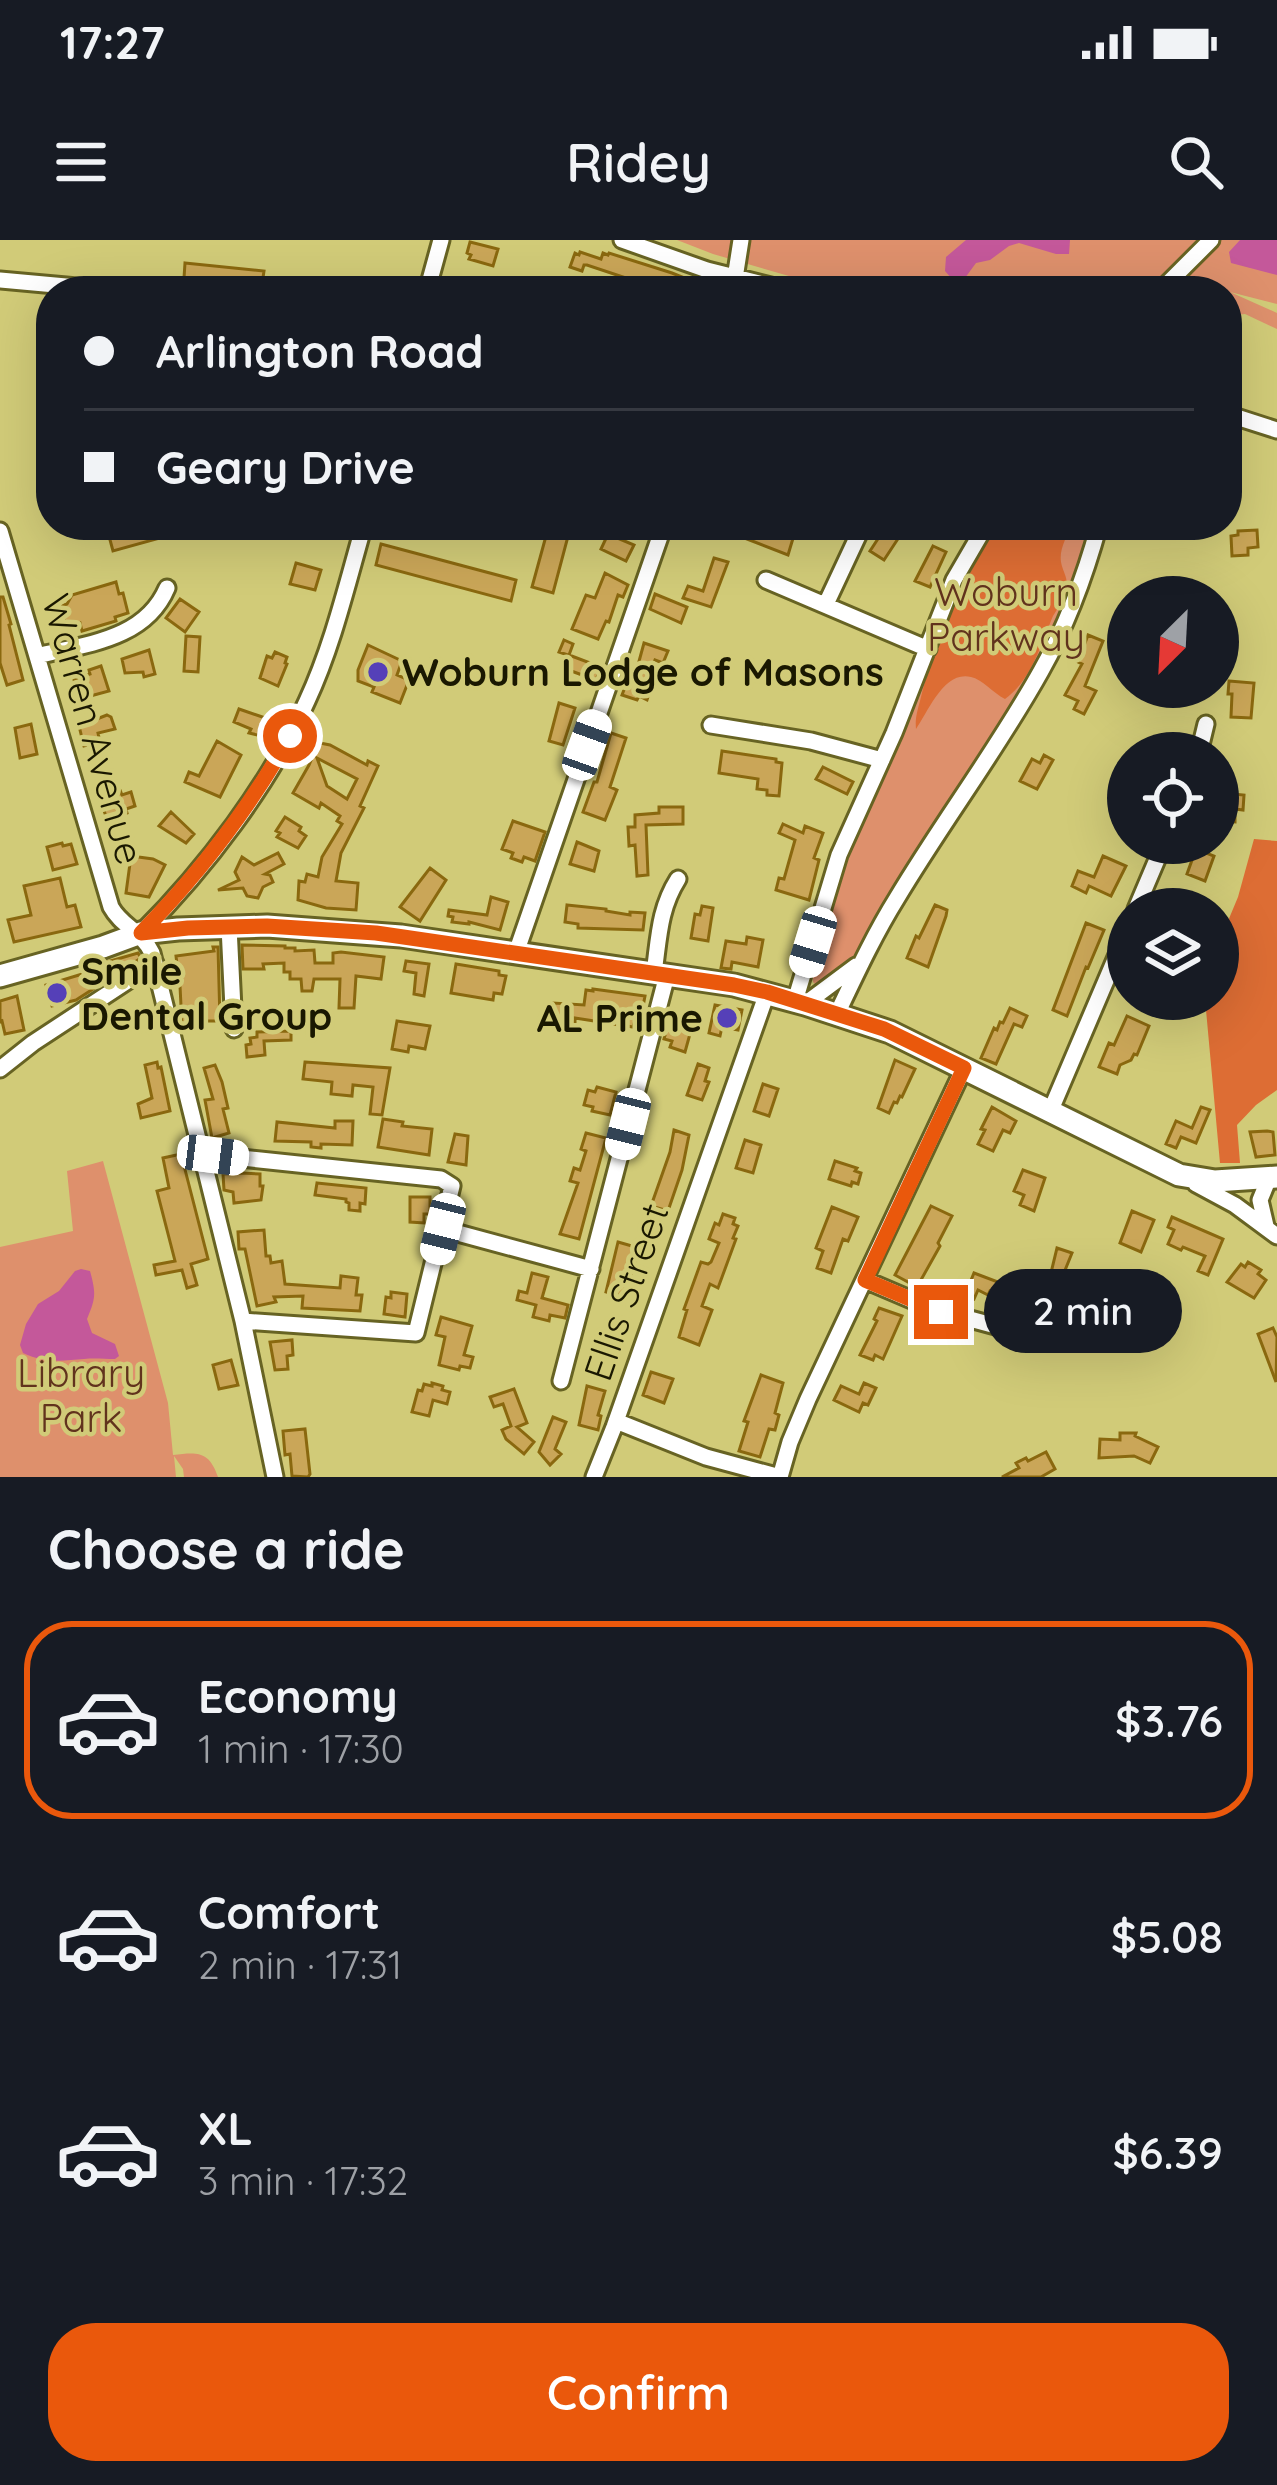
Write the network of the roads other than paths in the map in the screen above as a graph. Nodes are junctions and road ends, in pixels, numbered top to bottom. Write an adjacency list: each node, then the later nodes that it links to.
1 (441, 240): 5 (street)
2 (622, 240): 6 (street)
3 (741, 240): 7 (street)
4 (1210, 240): 8 (street)
5 (432, 276)
6 (718, 276)
7 (735, 276)
8 (1175, 276)
9 (0, 280): 10 (street)
10 (36, 283)
11 (1242, 419): 12 (street)
12 (1277, 430)
13 (0, 531): 19 (street, Warren Avenue)
14 (360, 540): 31 (street)
15 (659, 540): 32 (street)
16 (856, 540): 22 (street)
17 (972, 540): 23 (street)
18 (1095, 540): 33 (street)
19 (5, 567): 24 (street, Warren Avenue)
20 (766, 580): 22 (street)
21 (167, 588): 24 (street)
22 (826, 604): 23 (street)
23 (928, 649): 28 (street)
24 (37, 656): 31 (street, Warren Avenue)
25 (1206, 724): 27 (street)
26 (712, 725): 28 (street)
27 (1204, 732)
28 (882, 760): 39 (street)
29 (678, 879): 35 (street)
30 (229, 927): 31 (main road); 32 (main road); 41 (street)
31 (141, 933): 34 (street, Warren Avenue); 36 (main road)
32 (516, 952): 35 (main road)
33 (865, 954): 39 (street); 40 (street)
34 (154, 963): 43 (street); 45 (street, Warren Avenue)
35 (660, 974): 38 (main road); 50 (street)
36 (0, 976)
37 (1107, 978): 44 (street)
38 (767, 992): 39 (main road); 55 (street, Ellis Street)
39 (800, 1002): 40 (main road)
40 (837, 1013): 42 (main road)
41 (234, 1029)
42 (964, 1068): 44 (main road); 51 (street)
43 (0, 1069)
44 (1050, 1112): 46 (main road)
45 (203, 1154): 48 (street); 52 (street, Warren Avenue)
46 (1166, 1170): 47 (main road); 49 (street)
47 (1273, 1178): 49 (street)
48 (443, 1229): 50 (street); 52 (street)
49 (1272, 1232)
50 (591, 1269): 54 (street)
51 (865, 1280): 53 (street); 58 (street)
52 (243, 1321): 56 (street, Warren Avenue)
53 (1018, 1332)
54 (561, 1381)
55 (616, 1421): 57 (street, Ellis Street); 58 (street)
56 (275, 1477)
57 (594, 1477)
58 (780, 1477)

